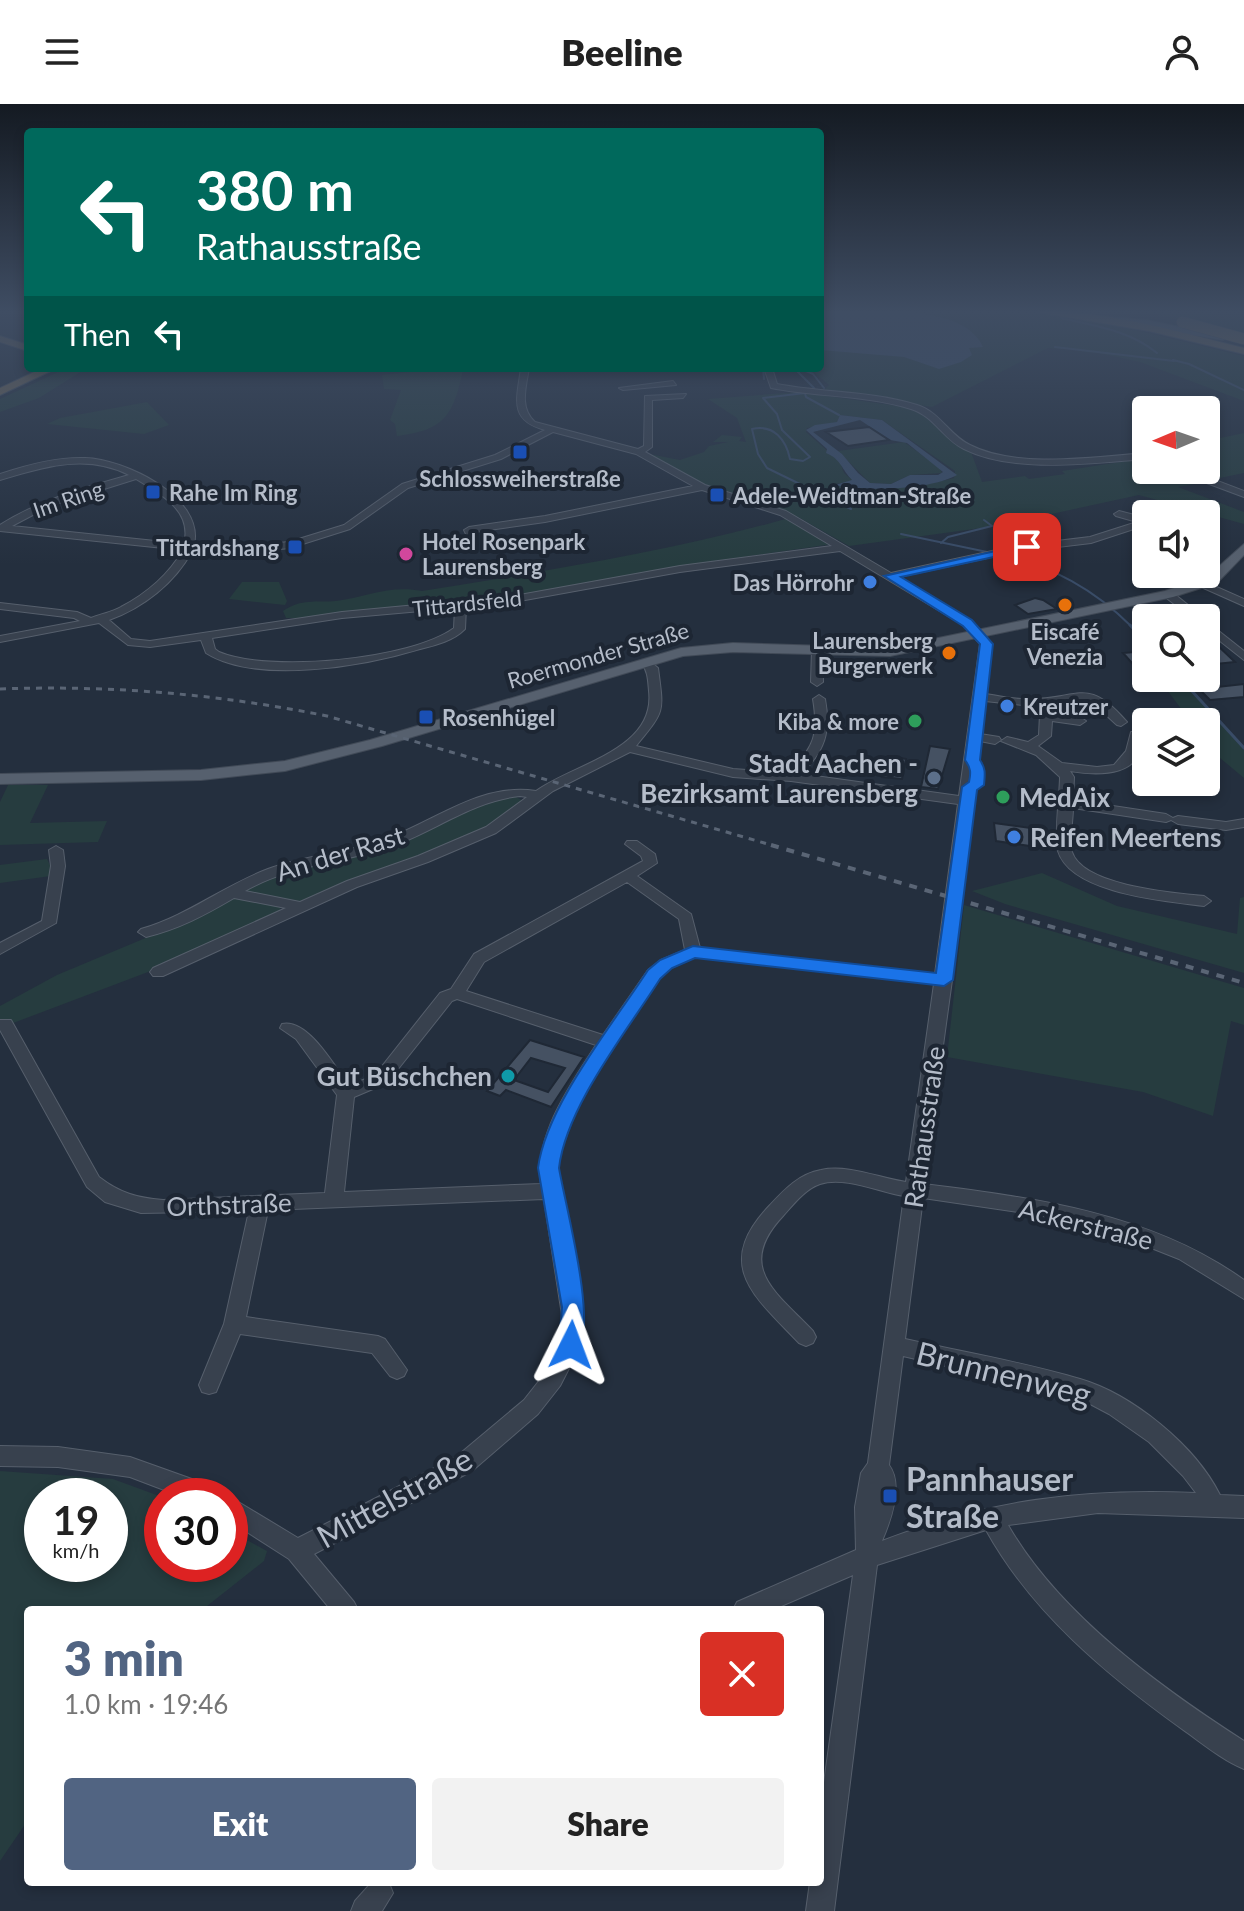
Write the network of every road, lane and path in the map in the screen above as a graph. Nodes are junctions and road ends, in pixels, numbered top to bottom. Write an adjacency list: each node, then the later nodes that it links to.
1 (522, 396): 4 (street)
2 (654, 396): 5 (street)
3 (849, 396): 6 (street)
4 (549, 431): 5 (street); 19 (street)
5 (639, 452): 10 (street)
6 (1132, 458)
7 (137, 476): 8 (street); 15 (street, Im Ring); 19 (street)
8 (0, 477)
9 (1218, 484): 11 (street)
10 (702, 487): 16 (street); 17 (street)
11 (1244, 494)
12 (1119, 514): 13 (street)
13 (1132, 517)
14 (1132, 526): 21 (street)
15 (1, 528): 19 (street)
16 (471, 536)
17 (843, 548): 21 (street); 28 (street, Tittardsfeld)
18 (1244, 548): 20 (main road, Roermonder Straße)
19 (190, 549): 29 (street)
20 (1220, 574)
21 (890, 576): 30 (street)
22 (1189, 588): 24 (main road, Roermonder Straße)
23 (1212, 588): 25 (street)
24 (1168, 594): 26 (street); 30 (main road, Roermonder Straße)
25 (1244, 603)
26 (1181, 604)
27 (0, 606): 29 (street, Tittardsfeld)
28 (461, 606): 31 (street, Tittardsfeld); 31 (street)
29 (94, 619): 31 (street, Tittardsfeld); 33 (street)
30 (979, 634): 34 (main road, Roermonder Straße); 38 (street, Rathausstraße)
31 (205, 635)
32 (1220, 636): 35 (street)
33 (0, 639)
34 (816, 651): 36 (main road, Roermonder Straße); 37 (street)
35 (1244, 657)
36 (647, 662): 46 (street, An der Rast); 50 (main road, Roermonder Straße)
37 (817, 682)
38 (981, 697): 40 (street); 44 (street, Rathausstraße)
39 (819, 699): 49 (street)
40 (1035, 703): 41 (street); 43 (street)
41 (1047, 717): 42 (street); 45 (street)
42 (1080, 721)
43 (1132, 731)
44 (976, 737): 45 (street); 51 (street, Rathausstraße)
45 (1029, 747): 48 (street)
46 (628, 748): 49 (street); 52 (street, An der Rast)
47 (1132, 752): 48 (street)
48 (1058, 766): 53 (street)
49 (791, 777): 51 (street)
50 (0, 779)
51 (969, 794): 65 (street, Rathausstraße)
52 (539, 795): 58 (street, An der Rast); 60 (street, An der Rast)
53 (1067, 803): 54 (street); 59 (street)
54 (1244, 823)
55 (632, 844): 57 (street)
56 (56, 850): 62 (street)
57 (628, 876): 63 (street); 66 (street)
58 (233, 893): 60 (street, An der Rast); 61 (street, An der Rast)
59 (1204, 901)
60 (301, 906): 64 (street, An der Rast)
61 (146, 932)
62 (0, 949)
63 (693, 952): 65 (street); 69 (street, Mittelstraße)
64 (158, 972)
65 (944, 980): 71 (street, Rathausstraße)
66 (457, 993): 69 (street); 70 (street)
67 (5, 1024): 74 (street, Orthstraße)
68 (288, 1028): 70 (street)
69 (608, 1043): 72 (street, Mittelstraße)
70 (346, 1094): 73 (street)
71 (916, 1189): 75 (street, Ackerstraße); 77 (street, Ackerstraße); 78 (street, Rathausstraße)
72 (552, 1191): 73 (street, Orthstraße); 88 (street, Mittelstraße)
73 (334, 1199): 74 (street, Orthstraße)
74 (260, 1204): 76 (street)
75 (1244, 1291)
76 (234, 1324): 79 (street); 80 (street)
77 (806, 1337)
78 (894, 1345): 83 (street, Brunnenweg); 87 (street, Rathausstraße)
79 (397, 1370)
80 (209, 1385)
81 (0, 1456): 82 (street)
82 (160, 1478)
83 (1212, 1503): 84 (street); 86 (street)
84 (1244, 1507)
85 (248, 1520): 88 (street)
86 (993, 1520): 87 (street); 91 (street)
87 (868, 1548): 90 (street); 92 (street, Rathausstraße)
88 (297, 1551): 89 (street)
89 (343, 1606)
90 (755, 1606)
91 (1244, 1756)
92 (824, 1881)
93 (823, 1886): 94 (street, Rathausstraße)
94 (820, 1911)

